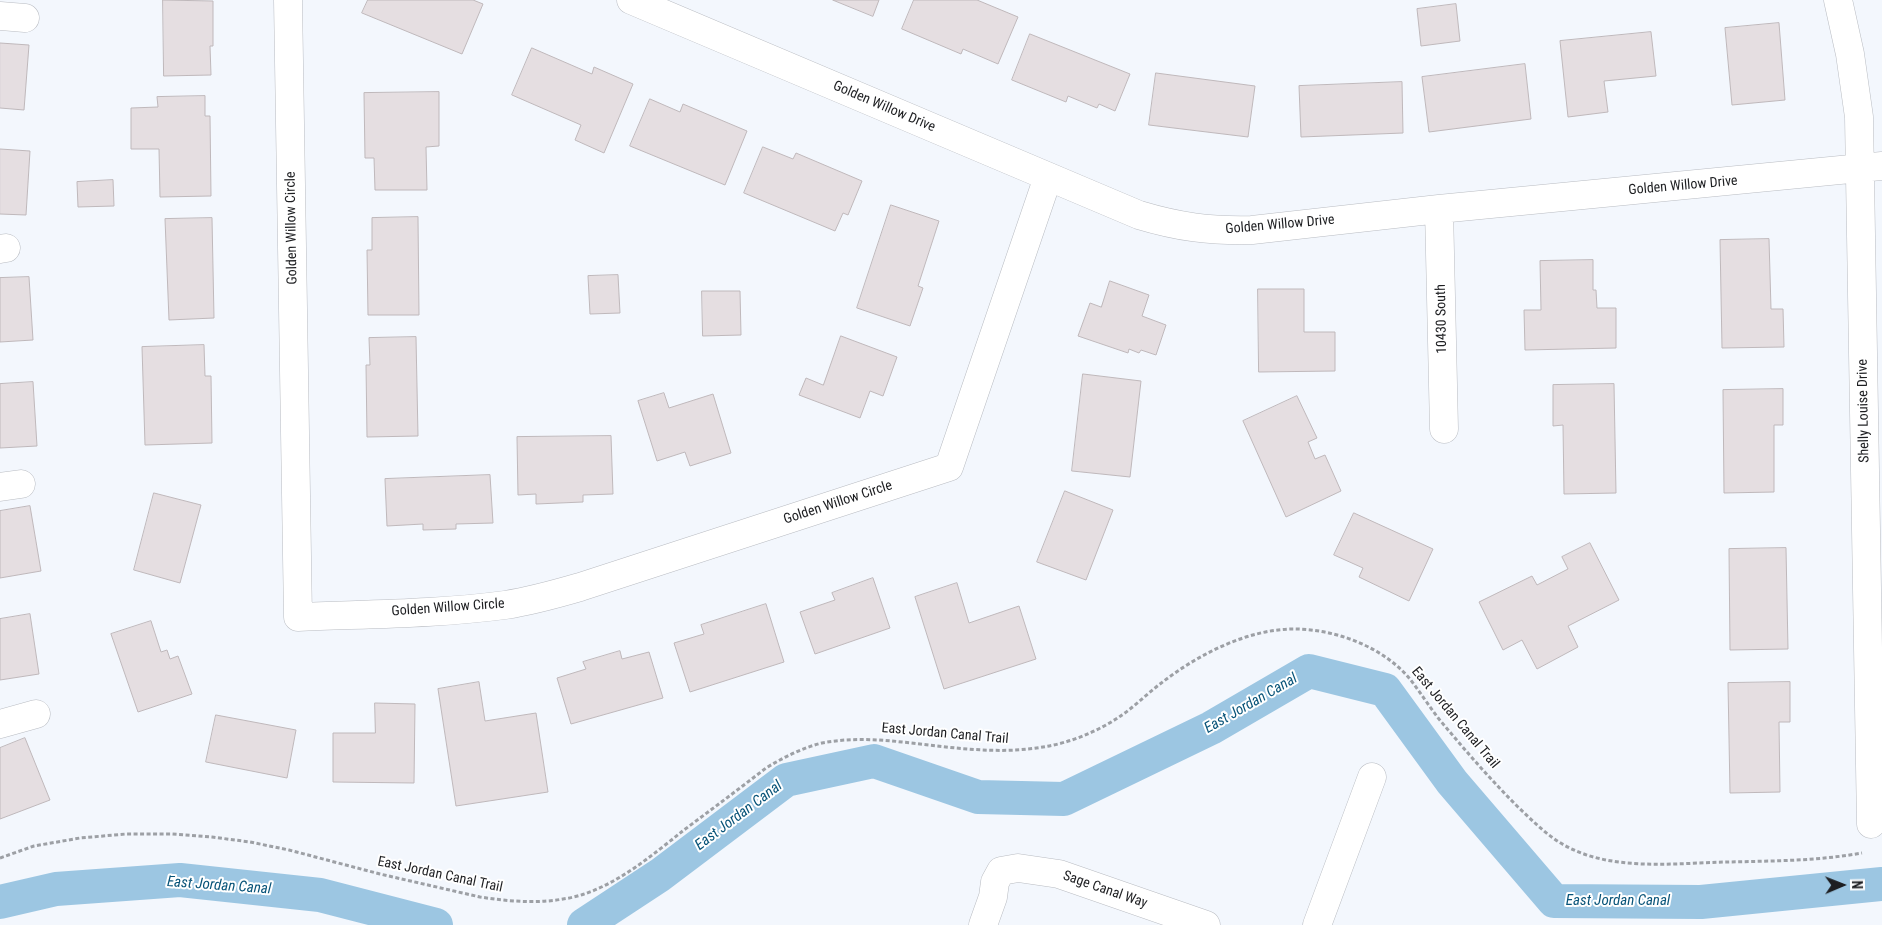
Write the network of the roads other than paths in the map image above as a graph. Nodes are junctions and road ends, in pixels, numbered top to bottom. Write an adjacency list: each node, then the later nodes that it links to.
1 (288, 0): 5 (street, Golden Willow Circle)
2 (630, 0): 5 (street, Golden Willow Drive)
3 (1838, 0): 4 (street, Shelly Louise Drive)
4 (1871, 167): 6 (street, Golden Willow Drive); 8 (street, Shelly Louise Drive)
5 (1048, 177): 6 (street, Golden Willow Drive)
6 (1439, 209): 7 (street, 10430 South)
7 (1444, 429)
8 (1874, 584): 12 (street, Shelly Louise Drive)
9 (36, 714): 10 (street)
10 (0, 724)
11 (1372, 777): 15 (street)
12 (1871, 824)
13 (982, 925): 14 (street, Sage Canal Way)
14 (1206, 925)
15 (1317, 925)

